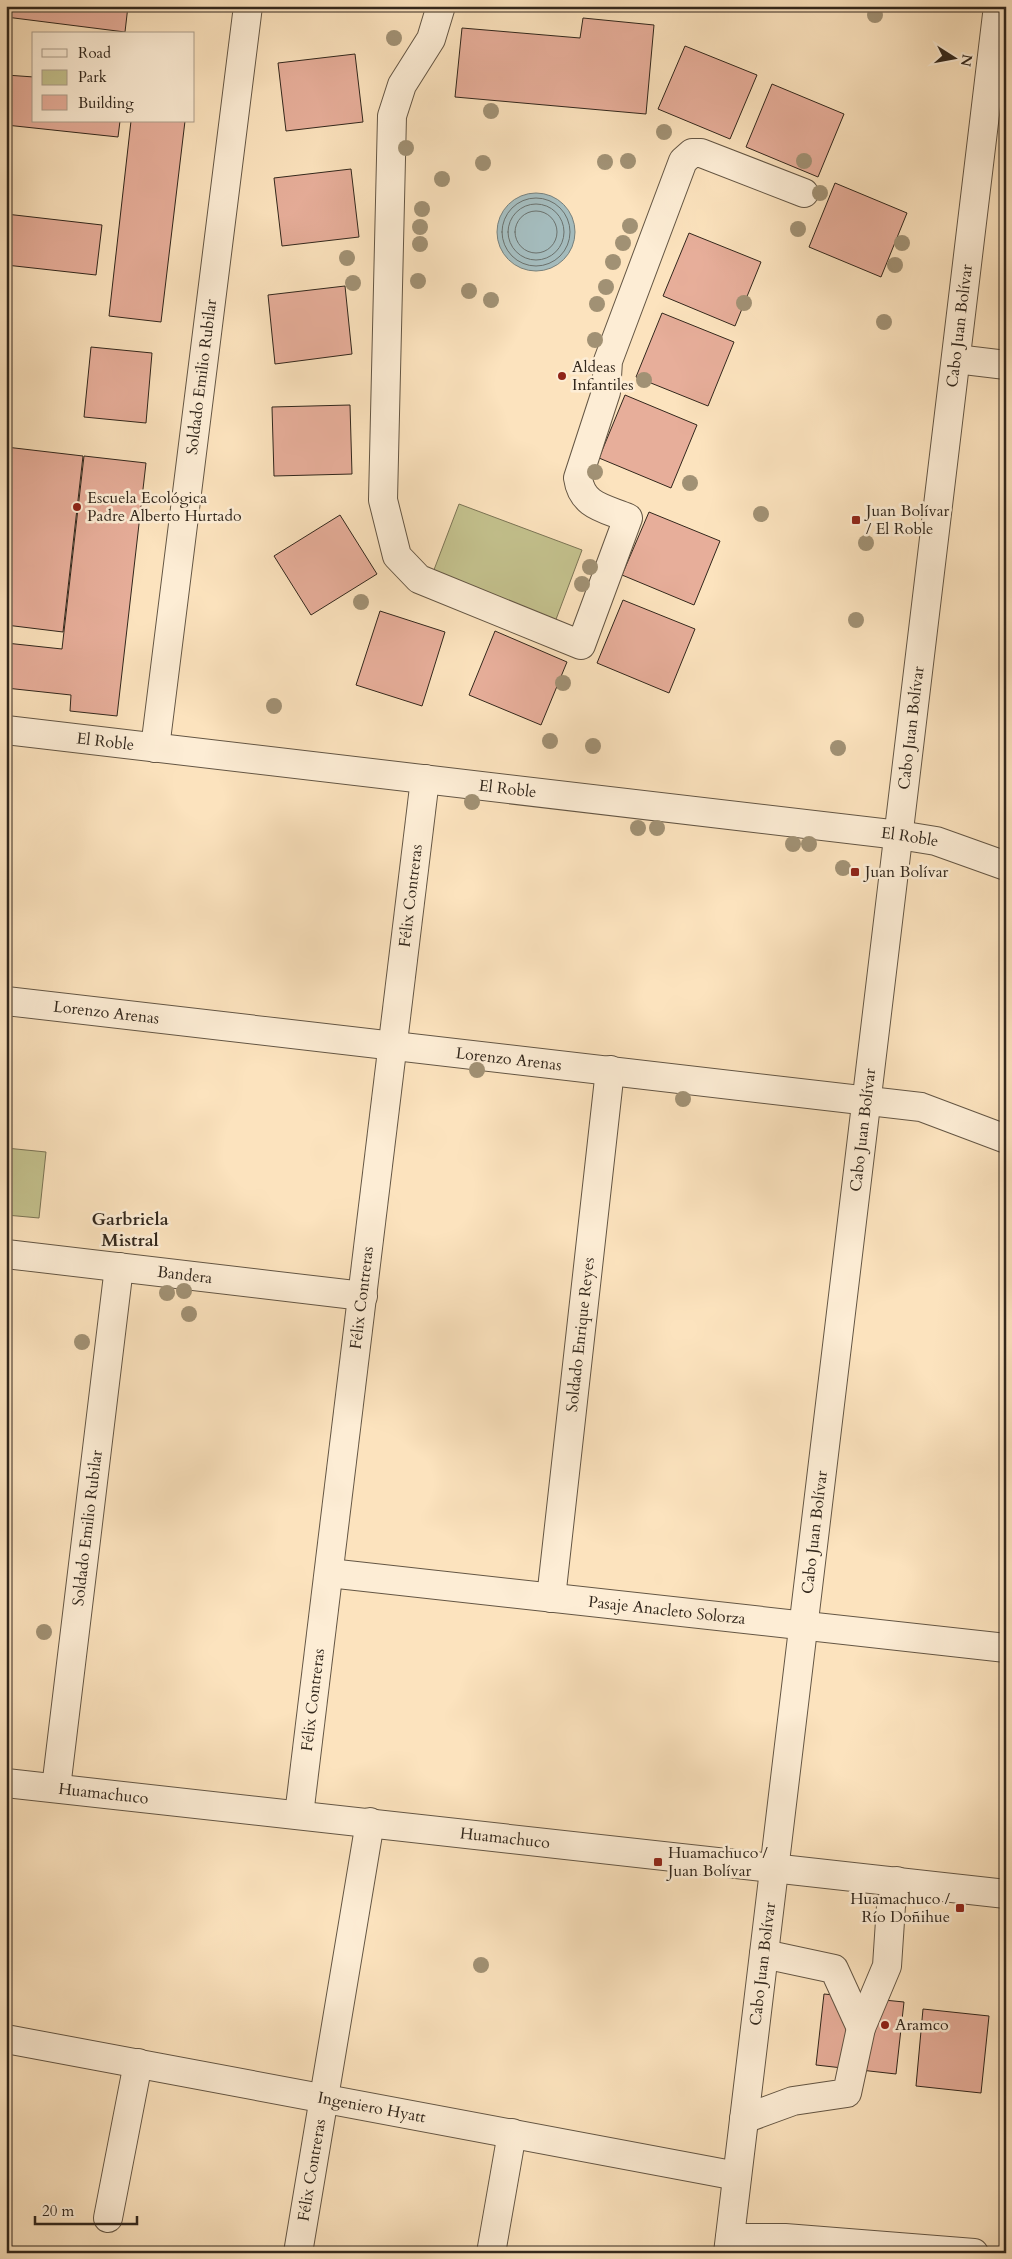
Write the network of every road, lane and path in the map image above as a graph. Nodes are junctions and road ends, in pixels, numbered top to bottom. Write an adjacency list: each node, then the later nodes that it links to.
1 (248, 6): 8 (street, Soldado Emilio Rubilar)
2 (441, 6): 4 (street)
3 (998, 6): 5 (street, Cabo Juan Bolívar)
4 (804, 193)
5 (956, 359): 6 (street); 10 (street, Cabo Juan Bolívar)
6 (1006, 365)
7 (6, 730): 8 (street, El Roble)
8 (155, 748): 9 (street, El Roble)
9 (425, 780): 10 (street, El Roble); 13 (street, Félix Contreras)
10 (899, 835): 11 (street, El Roble); 15 (street, Cabo Juan Bolívar)
11 (1006, 866)
12 (6, 1001): 13 (street, Lorenzo Arenas)
13 (393, 1046): 14 (street, Lorenzo Arenas); 19 (street, Félix Contreras)
14 (610, 1070): 15 (street, Lorenzo Arenas); 21 (street, Soldado Enrique Reyes)
15 (867, 1100): 16 (street, Lorenzo Arenas); 22 (street, Cabo Juan Bolívar)
16 (1006, 1139)
17 (6, 1254): 18 (street, Bandera)
18 (119, 1267): 19 (street, Bandera); 25 (street, Soldado Emilio Rubilar)
19 (363, 1296): 20 (street, Félix Contreras)
20 (329, 1573): 21 (street, Pasaje Anacleto Solorza); 26 (street, Félix Contreras)
21 (551, 1598): 22 (street, Pasaje Anacleto Solorza)
22 (804, 1626): 23 (street, Pasaje Anacleto Solorza); 28 (street, Cabo Juan Bolívar)
23 (1006, 1648)
24 (6, 1783): 25 (street, Huamachuco)
25 (56, 1788): 26 (street, Huamachuco)
26 (300, 1815): 27 (street, Huamachuco)
27 (370, 1822): 28 (street, Huamachuco); 35 (street, Félix Contreras)
28 (775, 1867): 29 (street, Huamachuco); 31 (street, Cabo Juan Bolívar)
29 (897, 1882): 30 (street, Huamachuco); 32 (street)
30 (1006, 1894)
31 (764, 1954): 32 (street); 36 (street, Cabo Juan Bolívar)
32 (861, 2028): 36 (street)
33 (6, 2039): 34 (street, Ingeniero Hyatt)
34 (138, 2063): 35 (street, Ingeniero Hyatt); 39 (street)
35 (324, 2098): 37 (street, Ingeniero Hyatt); 41 (street, Félix Contreras)
36 (744, 2119): 38 (street, Cabo Juan Bolívar)
37 (512, 2134): 38 (street, Ingeniero Hyatt); 42 (street)
38 (737, 2176): 40 (street, Cabo Juan Bolívar)
39 (108, 2218)
40 (729, 2245): 43 (street)
41 (298, 2253)
42 (491, 2253)
43 (974, 2253)

